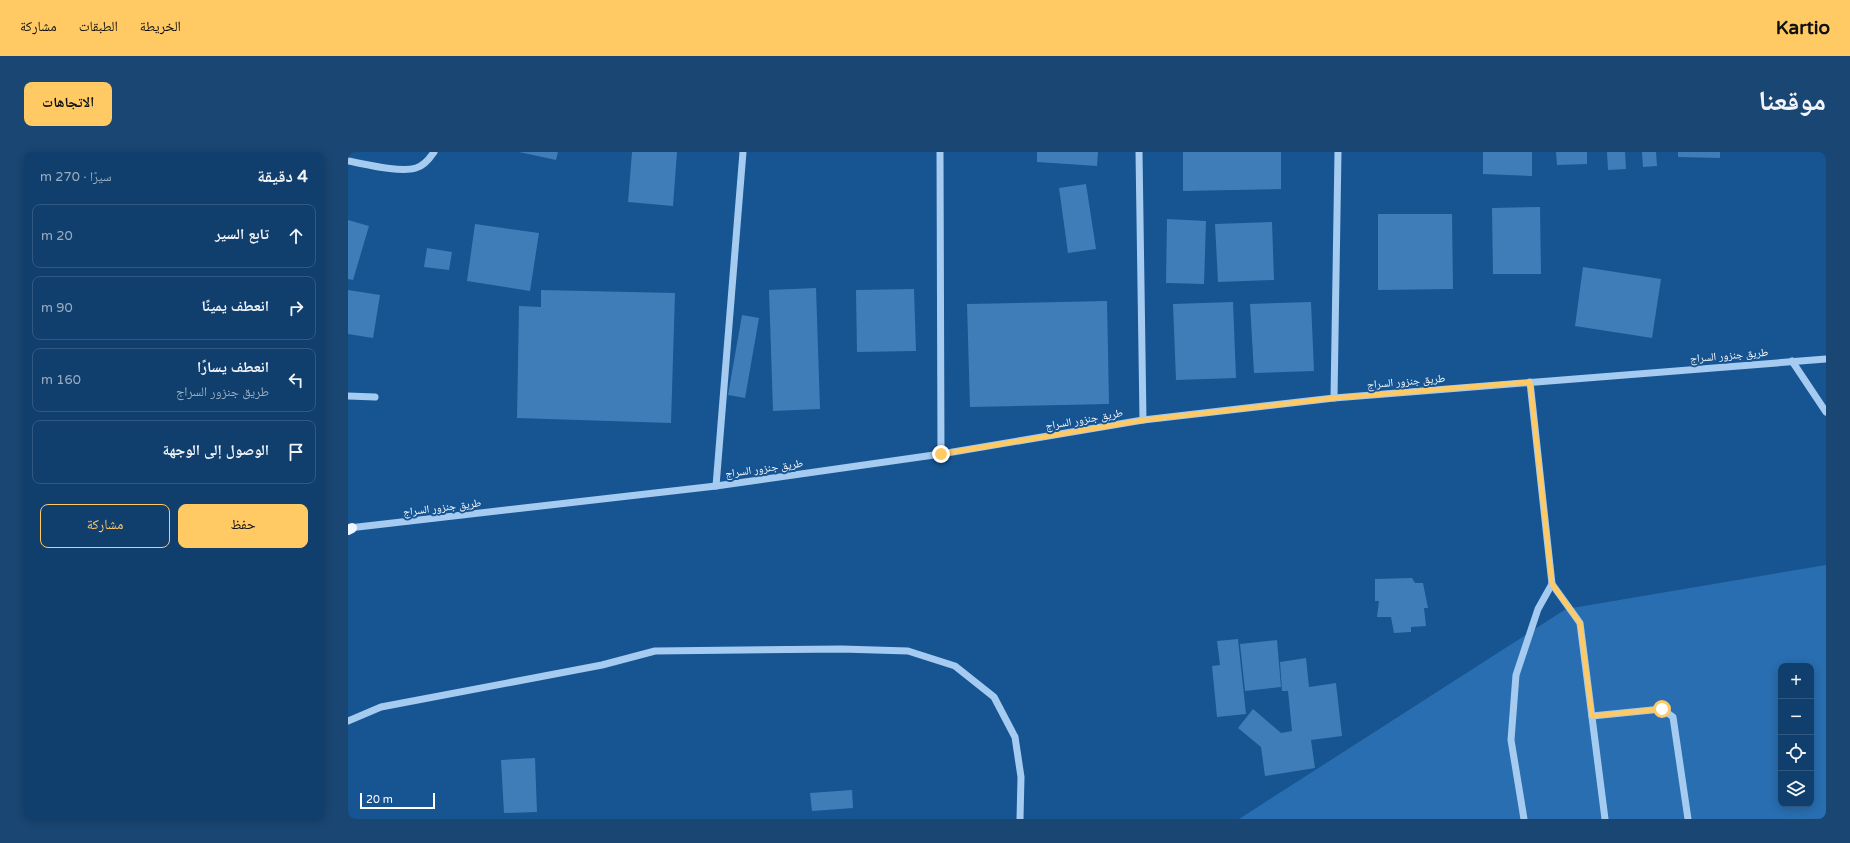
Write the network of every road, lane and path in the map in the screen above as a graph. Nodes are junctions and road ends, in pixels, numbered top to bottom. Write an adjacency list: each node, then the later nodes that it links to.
1 (434, 152): 6 (street)
2 (743, 152): 16 (street)
3 (940, 152): 15 (street)
4 (1139, 152): 14 (street)
5 (1338, 152): 12 (street)
6 (348, 161)
7 (1826, 359): 8 (street, طريق جنزور السراج)
8 (1792, 361): 9 (street, طريق جنزور السراج); 13 (street)
9 (1530, 382): 12 (street, طريق جنزور السراج); 18 (street)
10 (348, 396): 11 (street)
11 (375, 397)
12 (1334, 398): 14 (street, طريق جنزور السراج)
13 (1826, 412)
14 (1144, 420): 15 (street, طريق جنزور السراج)
15 (941, 454): 16 (street, طريق جنزور السراج)
16 (716, 486): 17 (street, طريق جنزور السراج)
17 (349, 529)
18 (1552, 584): 19 (street); 22 (street)
19 (1592, 716): 23 (street); 24 (street)
20 (348, 721): 21 (street)
21 (1020, 819)
22 (1524, 819)
23 (1606, 819)
24 (1688, 819)

